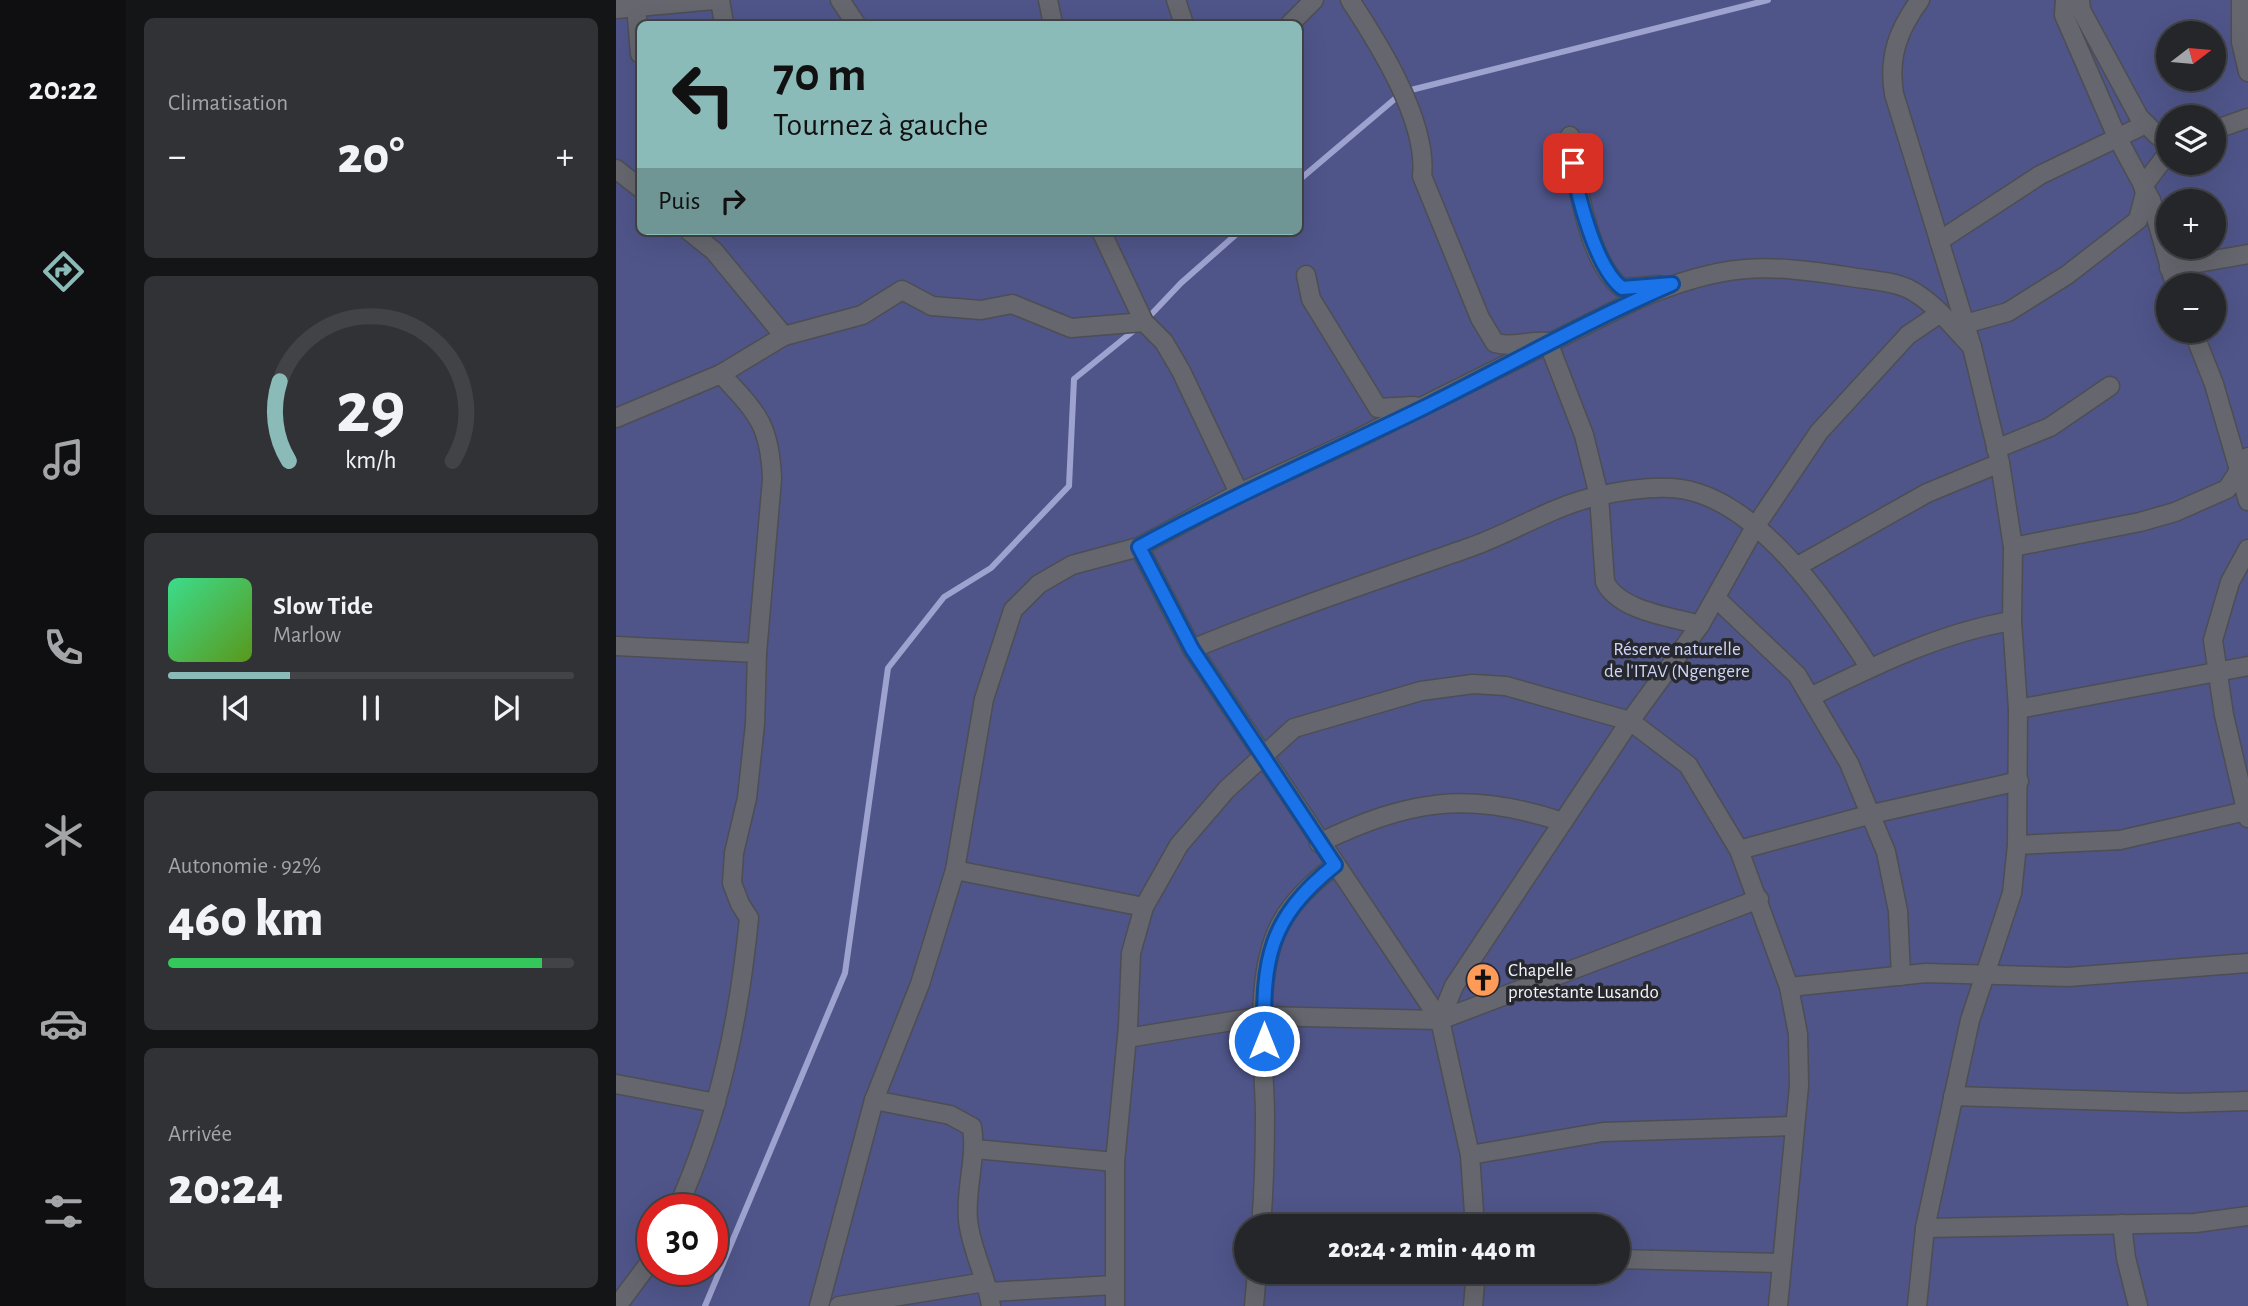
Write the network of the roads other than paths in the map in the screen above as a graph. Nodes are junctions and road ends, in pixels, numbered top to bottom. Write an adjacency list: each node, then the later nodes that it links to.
1 (717, 0): 11 (street); 14 (street)
2 (839, 0): 15 (street)
3 (1048, 0): 16 (street)
4 (1176, 0): 17 (street)
5 (1314, 0): 18 (street)
6 (1350, 0): 42 (street)
7 (1920, 0): 32 (street)
8 (2065, 0): 25 (street)
9 (2080, 0): 21 (street)
10 (2241, 0): 19 (street)
11 (636, 5): 12 (street); 13 (street)
12 (616, 9)
13 (637, 21)
14 (723, 21)
15 (854, 21)
16 (1052, 21)
17 (1183, 21)
18 (1293, 21)
19 (2248, 72)
20 (2248, 118): 22 (street)
21 (2146, 124): 23 (street); 25 (street)
22 (2226, 126)
23 (2156, 134)
24 (1570, 136): 37 (street)
25 (2118, 137): 29 (street); 32 (street)
26 (616, 169): 28 (street)
27 (2156, 169): 29 (street)
28 (637, 186)
29 (2146, 193): 34 (street); 40 (street)
30 (694, 235): 41 (street)
31 (1103, 235): 39 (street)
32 (1939, 241): 40 (street)
33 (2248, 254): 34 (street)
34 (2169, 268): 35 (street)
35 (2171, 273)
36 (1306, 275): 47 (street)
37 (1672, 284): 38 (street); 42 (street)
38 (1939, 314): 44 (street); 54 (street)
39 (1144, 322): 41 (street); 51 (street)
40 (1965, 324): 44 (street)
41 (784, 336): 45 (street)
42 (1548, 342): 47 (street); 52 (street)
43 (2198, 343): 50 (street)
44 (1972, 347): 49 (street)
45 (721, 374): 48 (street); 64 (street)
46 (2110, 386): 49 (street)
47 (1426, 406): 51 (street)
48 (616, 418)
49 (1998, 456): 56 (street); 58 (street)
50 (2244, 463): 53 (street); 56 (street)
51 (1238, 493): 55 (street)
52 (1599, 496): 54 (street); 61 (street); 63 (street)
53 (2248, 501)
54 (1755, 527): 58 (street); 59 (street)
55 (1139, 547): 63 (street); 80 (street)
56 (2012, 547): 60 (street)
57 (2248, 549): 67 (street)
58 (1796, 567): 66 (street)
59 (1717, 599): 61 (street); 68 (street)
60 (2012, 621): 66 (street); 69 (street)
61 (1700, 625): 70 (street)
62 (616, 646): 64 (street)
63 (1192, 649): 71 (street)
64 (757, 653): 94 (street)
65 (2248, 666): 67 (street)
66 (1870, 668): 68 (street)
67 (2218, 673): 69 (street); 74 (street)
68 (1810, 696): 73 (street)
69 (2018, 709): 72 (street)
70 (1630, 721): 71 (street); 75 (street); 78 (street)
71 (1261, 755): 76 (street); 82 (street)
72 (2019, 781): 73 (street); 77 (street)
73 (1872, 814): 78 (street); 85 (street)
74 (2247, 815): 77 (street)
75 (1563, 822): 76 (street); 88 (street)
76 (1319, 843): 79 (street)
77 (2017, 845): 84 (street)
78 (1740, 850): 81 (street)
79 (1335, 865): 87 (street); 88 (street)
80 (955, 870): 82 (street); 92 (street)
81 (1759, 899): 86 (street); 88 (street)
82 (1144, 907): 89 (street)
83 (2248, 964): 84 (street)
84 (1985, 972): 85 (street); 91 (street)
85 (1901, 976): 86 (street)
86 (1788, 987): 95 (street)
87 (1264, 1016): 88 (street); 89 (street); 100 (street)
88 (1440, 1020): 97 (street)
89 (1127, 1038): 98 (street)
90 (616, 1084): 94 (street)
91 (1953, 1096): 93 (street); 104 (street)
92 (874, 1100): 96 (street); 113 (street)
93 (2248, 1101)
94 (716, 1102): 99 (street)
95 (1795, 1126): 97 (street); 106 (street)
96 (975, 1149): 98 (street); 111 (street)
97 (1470, 1155): 101 (street)
98 (1115, 1161): 110 (street)
99 (683, 1194)
100 (1262, 1214)
101 (1474, 1214)
102 (2248, 1216): 103 (street)
103 (2122, 1224): 104 (street); 120 (street)
104 (1925, 1228): 119 (street)
105 (1630, 1259): 106 (street)
106 (1781, 1263): 118 (street)
107 (637, 1278): 112 (street)
108 (1256, 1284): 116 (street)
109 (1475, 1284): 117 (street)
110 (1114, 1285): 111 (street); 115 (street)
111 (988, 1294): 114 (street)
112 (617, 1303)
113 (819, 1306)
114 (839, 1306)
115 (1115, 1306)
116 (1254, 1306)
117 (1473, 1306)
118 (1778, 1306)
119 (1917, 1306)
120 (2138, 1306)

